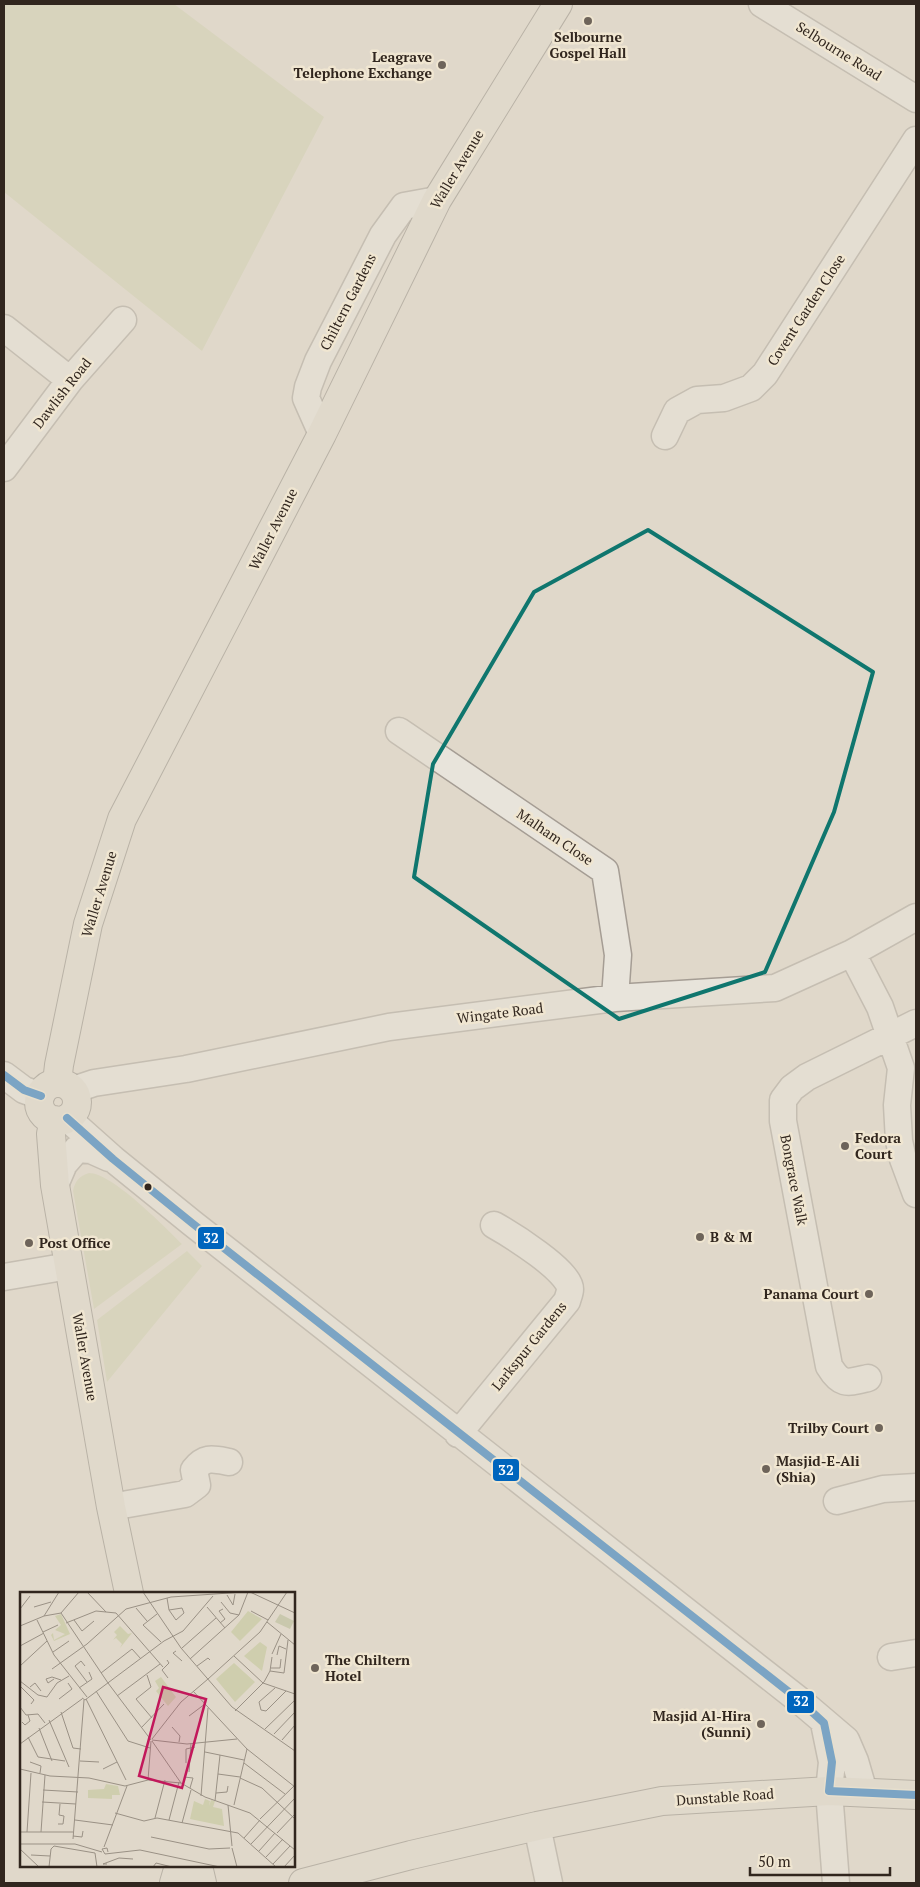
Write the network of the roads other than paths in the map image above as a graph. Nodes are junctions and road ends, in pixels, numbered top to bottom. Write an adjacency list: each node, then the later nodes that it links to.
1 (558, 4): 5 (main road, Waller Avenue)
2 (762, 4): 3 (street, Selbourne Road)
3 (916, 99)
4 (916, 140): 10 (street, Covent Garden Close)
5 (437, 200): 9 (main road, Waller Avenue); 9 (street, Chiltern Gardens)
6 (123, 320): 8 (street, Dawlish Road)
7 (4, 328): 8 (street)
8 (70, 380): 11 (street, Dawlish Road)
9 (322, 434): 19 (main road, Waller Avenue)
10 (665, 436)
11 (4, 468)
12 (399, 731): 15 (street, Malham Close)
13 (916, 918): 14 (street, Wingate Road)
14 (852, 954): 15 (street, Wingate Road); 17 (street)
15 (615, 998): 19 (street, Wingate Road)
16 (916, 1024): 17 (street, Bongrace Walk)
17 (890, 1037): 23 (street); 27 (street, Bongrace Walk)
18 (4, 1075): 19 (street)
19 (57, 1090): 20 (main road)
20 (61, 1119): 21 (street); 22 (main road, Waller Avenue)
21 (112, 1159): 22 (street); 28 (street)
22 (55, 1186): 25 (main road, Waller Avenue)
23 (916, 1194)
24 (494, 1225): 28 (street, Larkspur Gardens)
25 (69, 1266): 26 (street); 32 (main road, Waller Avenue)
26 (4, 1277)
27 (868, 1378)
28 (458, 1434): 36 (street)
29 (229, 1462): 32 (street)
30 (916, 1487): 31 (street)
31 (837, 1501)
32 (111, 1507): 33 (main road, Waller Avenue)
33 (129, 1592)
34 (916, 1653): 35 (street)
35 (891, 1657)
36 (824, 1723): 37 (street); 38 (street)
37 (829, 1791): 38 (main road, Dunstable Road); 40 (main road, Dunstable Road); 47 (street)
38 (864, 1792): 39 (main road, Dunstable Road)
39 (916, 1795)
40 (537, 1826): 45 (main road, Dunstable Road); 46 (street)
41 (178, 1867): 43 (main road)
42 (198, 1867): 44 (main road)
43 (174, 1883)
44 (202, 1883)
45 (302, 1883)
46 (549, 1883)
47 (836, 1883)

